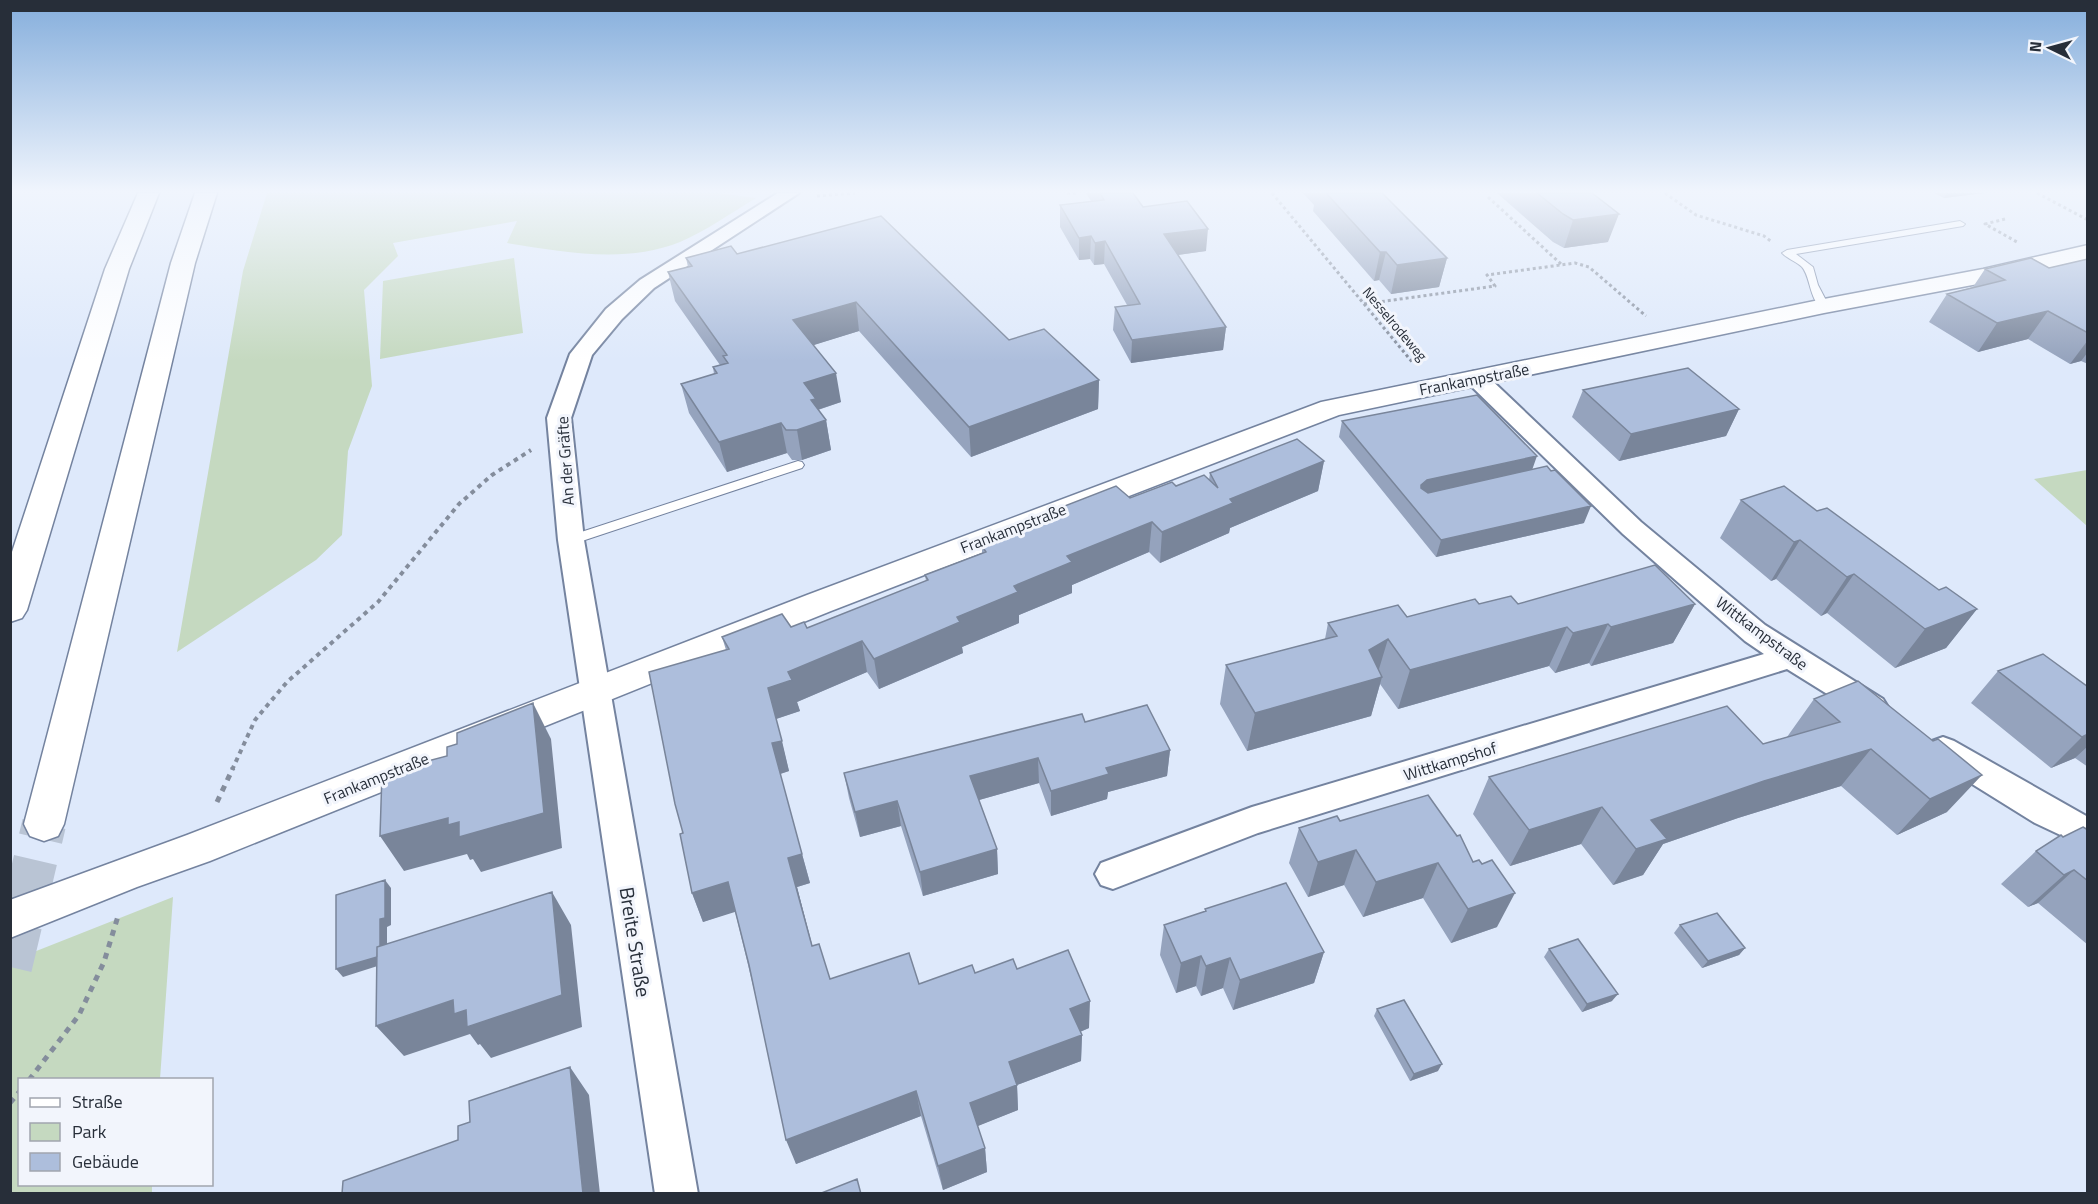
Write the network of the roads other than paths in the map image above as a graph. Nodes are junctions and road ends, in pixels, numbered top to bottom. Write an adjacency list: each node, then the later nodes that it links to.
1 (125, 249): 10 (main road)
2 (188, 249): 15 (main road)
3 (702, 249): 9 (street, An der Gräfte)
4 (1804, 249): 6 (lane)
5 (2088, 252): 6 (main road, Frankampstraße)
6 (1824, 306): 7 (main road, Frankampstraße)
7 (1476, 378): 11 (street, Wittkampstraße); 12 (main road, Frankampstraße)
8 (798, 465): 9 (lane)
9 (571, 540): 12 (street, An der Gräfte)
10 (10, 610)
11 (1791, 657): 13 (street, Wittkampstraße); 17 (street, Wittkampshof)
12 (594, 692): 18 (main road, Frankampstraße); 19 (street, Breite Straße)
13 (1891, 718)
14 (1921, 737): 16 (street)
15 (44, 824)
16 (2088, 834)
17 (1113, 874)
18 (10, 919)
19 (677, 1194)

